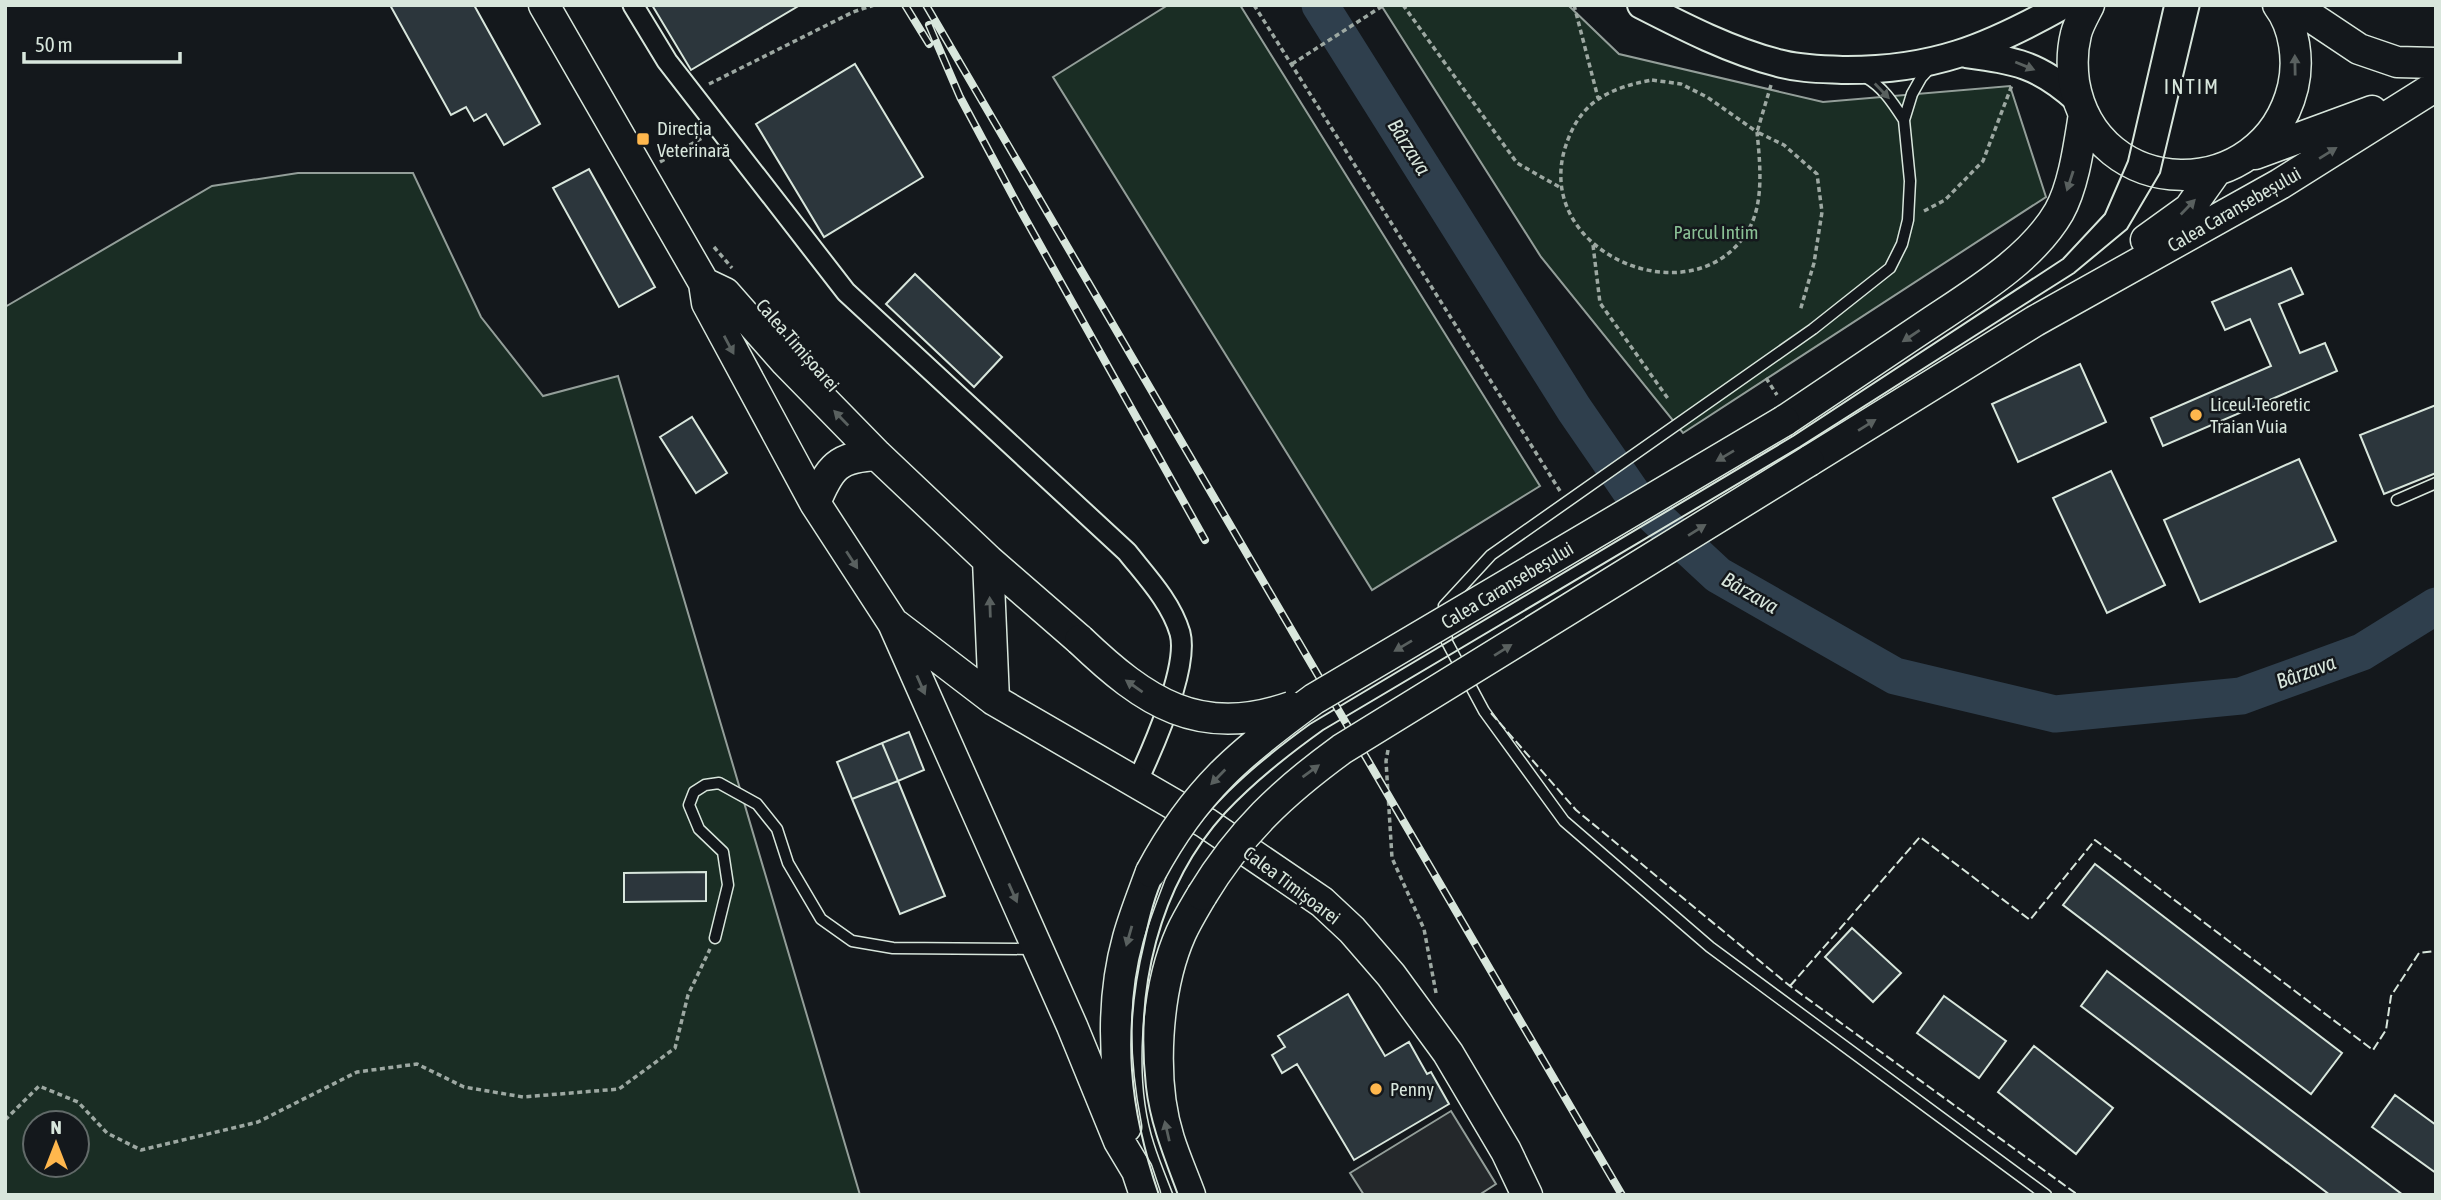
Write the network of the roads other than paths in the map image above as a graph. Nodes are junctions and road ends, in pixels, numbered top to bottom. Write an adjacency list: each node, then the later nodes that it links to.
1 (544, 5): 16 (main road, Calea Timișoarei)
2 (633, 5): 28 (street)
3 (1641, 5): 10 (street)
4 (2064, 5): 8 (street)
5 (2089, 5): 12 (main road)
6 (2278, 5): 14 (main road, one-way to 6)
7 (2293, 5): 11 (main road)
8 (1964, 54): 9 (street); 12 (street, one-way to 12)
9 (1937, 62): 10 (street); 13 (lane)
10 (1852, 70): 13 (lane, one-way to 13)
11 (2433, 80): 14 (main road, Calea Caransebeșului); 15 (main road, Calea Caransebeșului, one-way to 11)
12 (2080, 106): 14 (main road); 26 (main road, Calea Caransebeșului, one-way to 26, bridge)
13 (1904, 120): 34 (lane)
14 (2232, 164): 15 (main road); 17 (main road, Calea Caransebeșului, one-way to 14)
15 (2280, 184): 17 (main road, Calea Caransebeșului)
16 (704, 283): 18 (main road, Calea Timișoarei, one-way to 16); 21 (main road, Calea Timișoarei, one-way to 21)
17 (2035, 321): 32 (main road, Calea Caransebeșului, one-way to 17, bridge)
18 (877, 455): 21 (main road); 22 (main road, Calea Timișoarei)
19 (2436, 483): 20 (lane)
20 (2397, 500)
21 (815, 503): 23 (main road, Calea Timișoarei, one-way to 23)
22 (988, 559): 24 (main road, one-way to 22); 26 (main road, Calea Timișoarei, one-way to 22, bridge)
23 (893, 623): 25 (main road, Calea Timișoarei); 30 (main road, Calea Timișoarei, one-way to 30)
24 (992, 649): 25 (main road); 27 (main road)
25 (954, 669): 27 (main road, Calea Timișoarei)
26 (1314, 699): 31 (main road, Calea Caransebeșului, one-way to 31, bridge)
27 (994, 700): 28 (main road, Calea Timișoarei)
28 (1137, 782): 33 (main road, Calea Timișoarei)
29 (715, 938): 30 (lane)
30 (1038, 950): 31 (main road, Calea Timișoarei)
31 (1141, 1183)
32 (1190, 1195)
33 (1527, 1195)
34 (2046, 1195)

